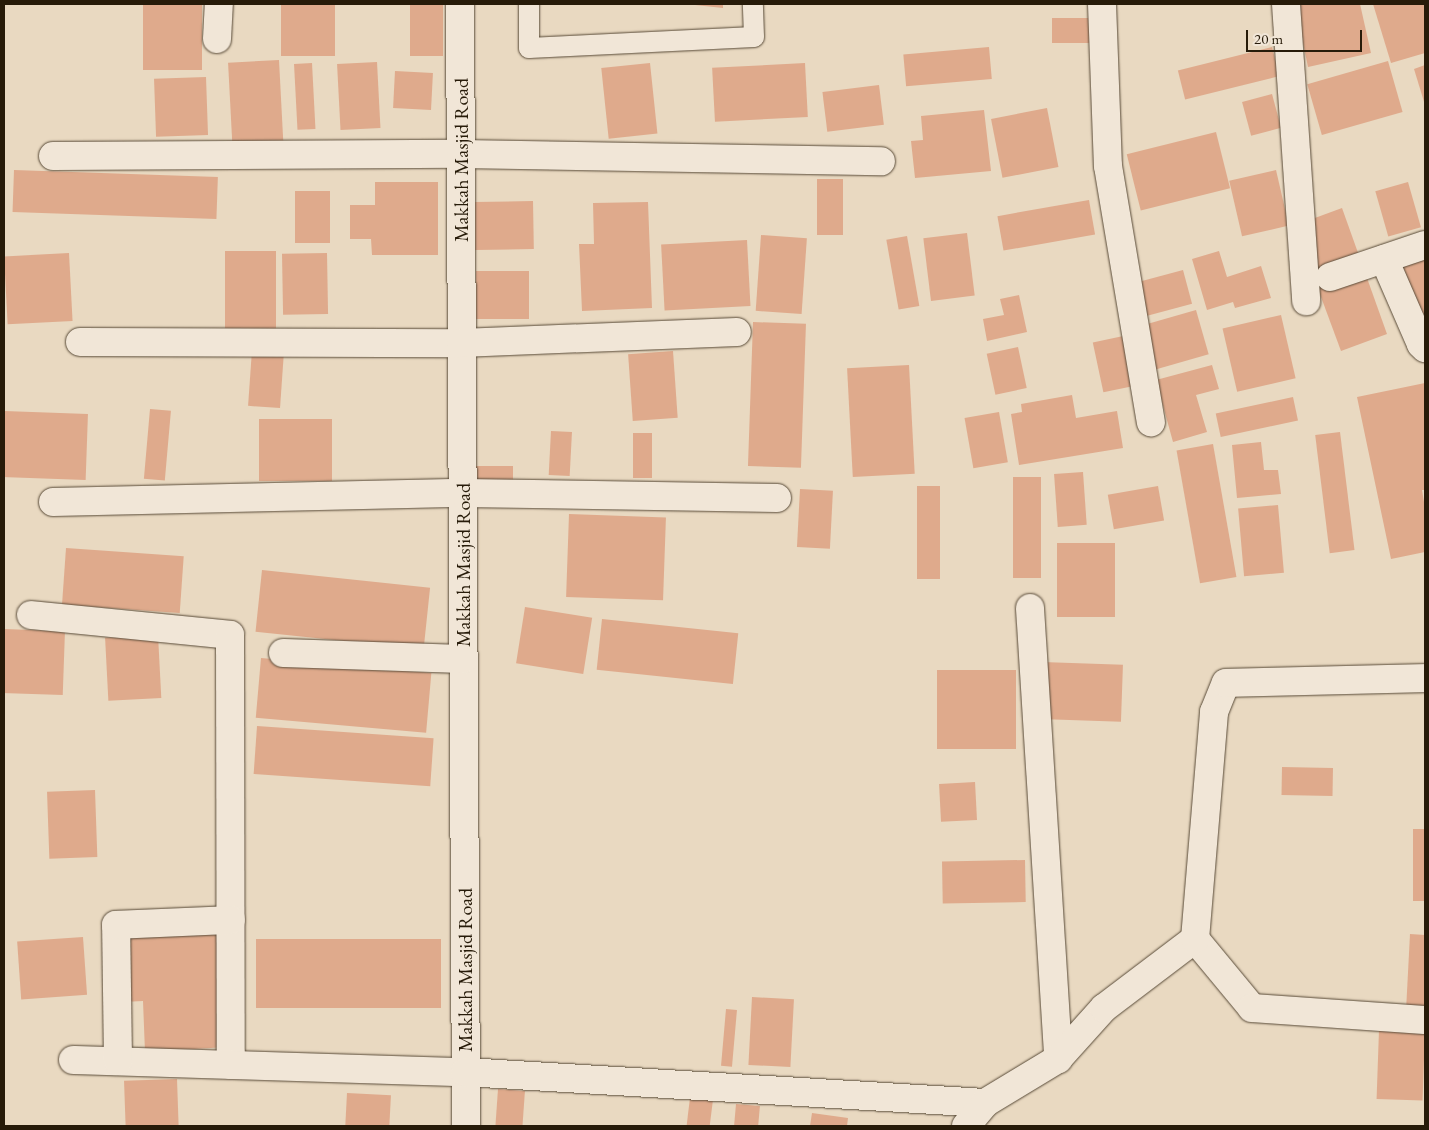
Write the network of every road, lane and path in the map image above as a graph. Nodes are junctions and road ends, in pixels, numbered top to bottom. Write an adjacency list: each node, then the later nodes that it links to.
1 (219, 4): 7 (street)
2 (460, 4): 8 (street, Makkah Masjid Road)
3 (528, 4): 4 (lane)
4 (753, 4)
5 (1102, 4): 19 (street)
6 (1286, 4): 14 (street)
7 (217, 39)
8 (461, 154): 9 (street); 10 (street); 17 (street, Makkah Masjid Road)
9 (53, 156)
10 (881, 161)
11 (1425, 245): 12 (street)
12 (1384, 258): 13 (street); 18 (street)
13 (1330, 277)
14 (1306, 301)
15 (736, 332): 17 (street)
16 (80, 342): 17 (street)
17 (461, 343): 20 (street, Makkah Masjid Road)
18 (1425, 348)
19 (1151, 422)
20 (462, 493): 21 (street); 22 (street); 26 (street, Makkah Masjid Road)
21 (777, 498)
22 (53, 502)
23 (1030, 608): 31 (street)
24 (31, 615): 28 (street)
25 (282, 653): 26 (street)
26 (463, 658): 35 (street, Makkah Masjid Road)
27 (1425, 678): 29 (street)
28 (231, 920): 33 (street); 34 (street)
29 (1195, 938): 30 (street); 31 (street)
30 (1425, 1020)
31 (1058, 1059): 36 (street)
32 (73, 1060): 33 (street)
33 (118, 1062): 34 (street)
34 (231, 1065): 35 (street)
35 (466, 1072): 36 (street); 37 (street, Makkah Masjid Road)
36 (985, 1103): 38 (street)
37 (466, 1126)
38 (966, 1126)

